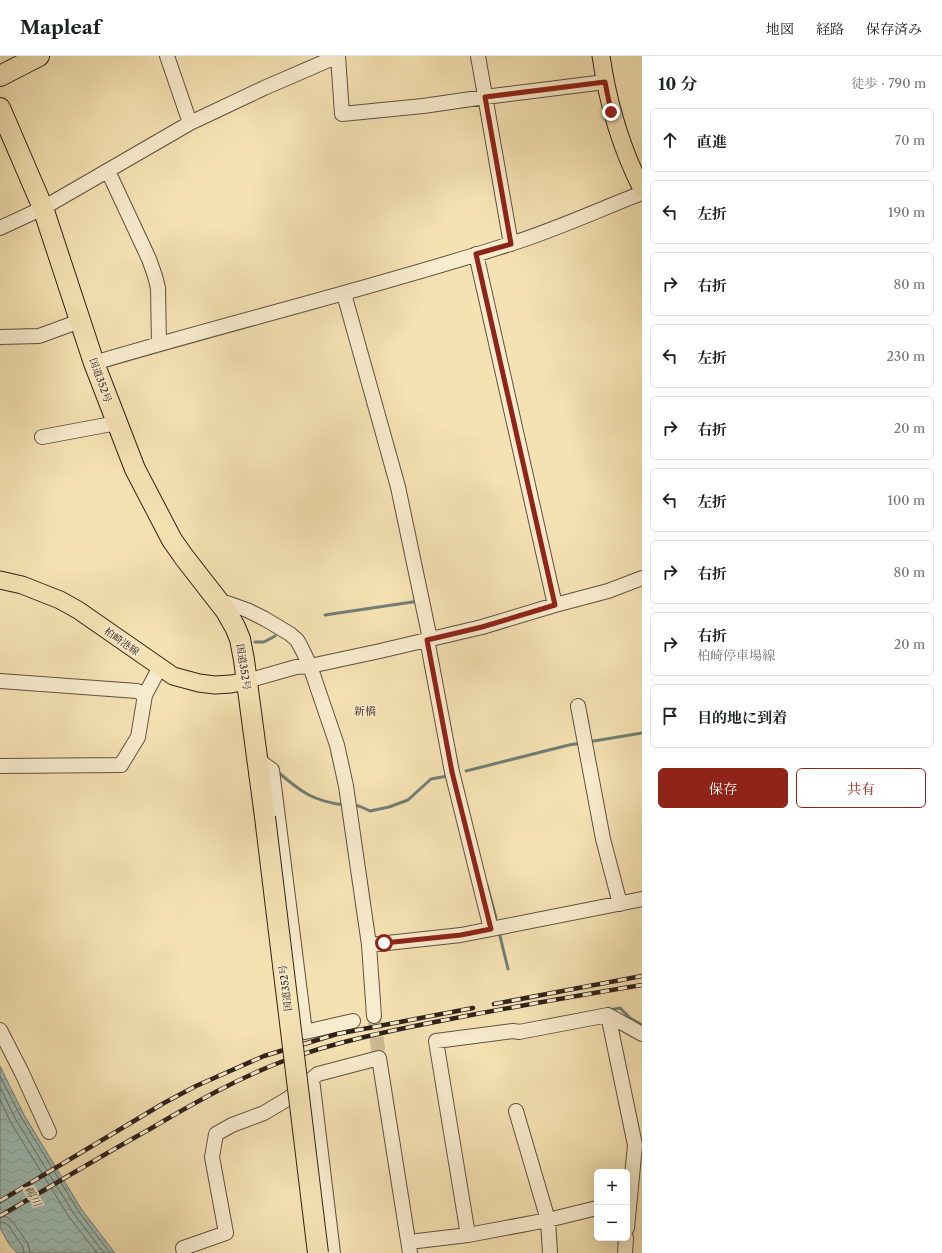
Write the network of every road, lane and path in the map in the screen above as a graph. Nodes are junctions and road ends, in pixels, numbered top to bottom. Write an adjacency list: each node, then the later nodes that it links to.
1 (40, 56): 6 (highway)
2 (167, 56): 10 (street)
3 (478, 56): 8 (street)
4 (601, 56): 7 (main road)
5 (334, 57): 8 (street); 10 (street)
6 (0, 76)
7 (605, 82): 8 (street); 12 (main road)
8 (485, 97): 16 (street)
9 (0, 108): 14 (highway, 国道352号)
10 (190, 123): 11 (street)
11 (108, 171): 14 (street); 21 (street)
12 (642, 189)
13 (642, 192): 16 (street)
14 (43, 208): 15 (street); 19 (highway, 国道352号)
15 (0, 228)
16 (511, 244): 17 (street)
17 (476, 254): 18 (street); 28 (street)
18 (344, 294): 21 (street); 29 (street)
19 (80, 321): 20 (street); 22 (highway, 国道352号)
20 (0, 337)
21 (159, 344): 22 (street)
22 (94, 363): 23 (highway, 国道352号)
23 (117, 423): 24 (street); 27 (highway, 国道352号)
24 (42, 437)
25 (642, 578): 28 (street)
26 (0, 580): 31 (main road, 柏崎港線)
27 (221, 604): 30 (street); 33 (highway, 国道352号)
28 (555, 605): 29 (street)
29 (429, 639): 30 (street); 40 (street)
30 (310, 666): 33 (street); 41 (street)
31 (160, 667): 33 (main road, 柏崎港線); 34 (street)
32 (0, 681): 34 (street)
33 (247, 681): 36 (highway, 国道352号)
34 (145, 695): 37 (street)
35 (578, 706): 39 (street)
36 (258, 760): 44 (street); 57 (highway, 国道352号, bridge)
37 (0, 766)
38 (642, 899): 39 (street)
39 (620, 904): 40 (street)
40 (491, 929): 41 (street)
41 (369, 944): 43 (street)
42 (608, 1015): 46 (street); 50 (street); 53 (street)
43 (374, 1016)
44 (353, 1020)
45 (0, 1030): 49 (street)
46 (642, 1034)
47 (312, 1079): 55 (street); 56 (street); 58 (street)
48 (516, 1111): 52 (street)
49 (49, 1132)
50 (630, 1185)
51 (594, 1209): 52 (street)
52 (548, 1220): 53 (street); 59 (street)
53 (468, 1236): 55 (street)
54 (626, 1241): 60 (street)
55 (409, 1248)
56 (184, 1253)
57 (318, 1253)
58 (333, 1253)
59 (550, 1253)
60 (625, 1253)

